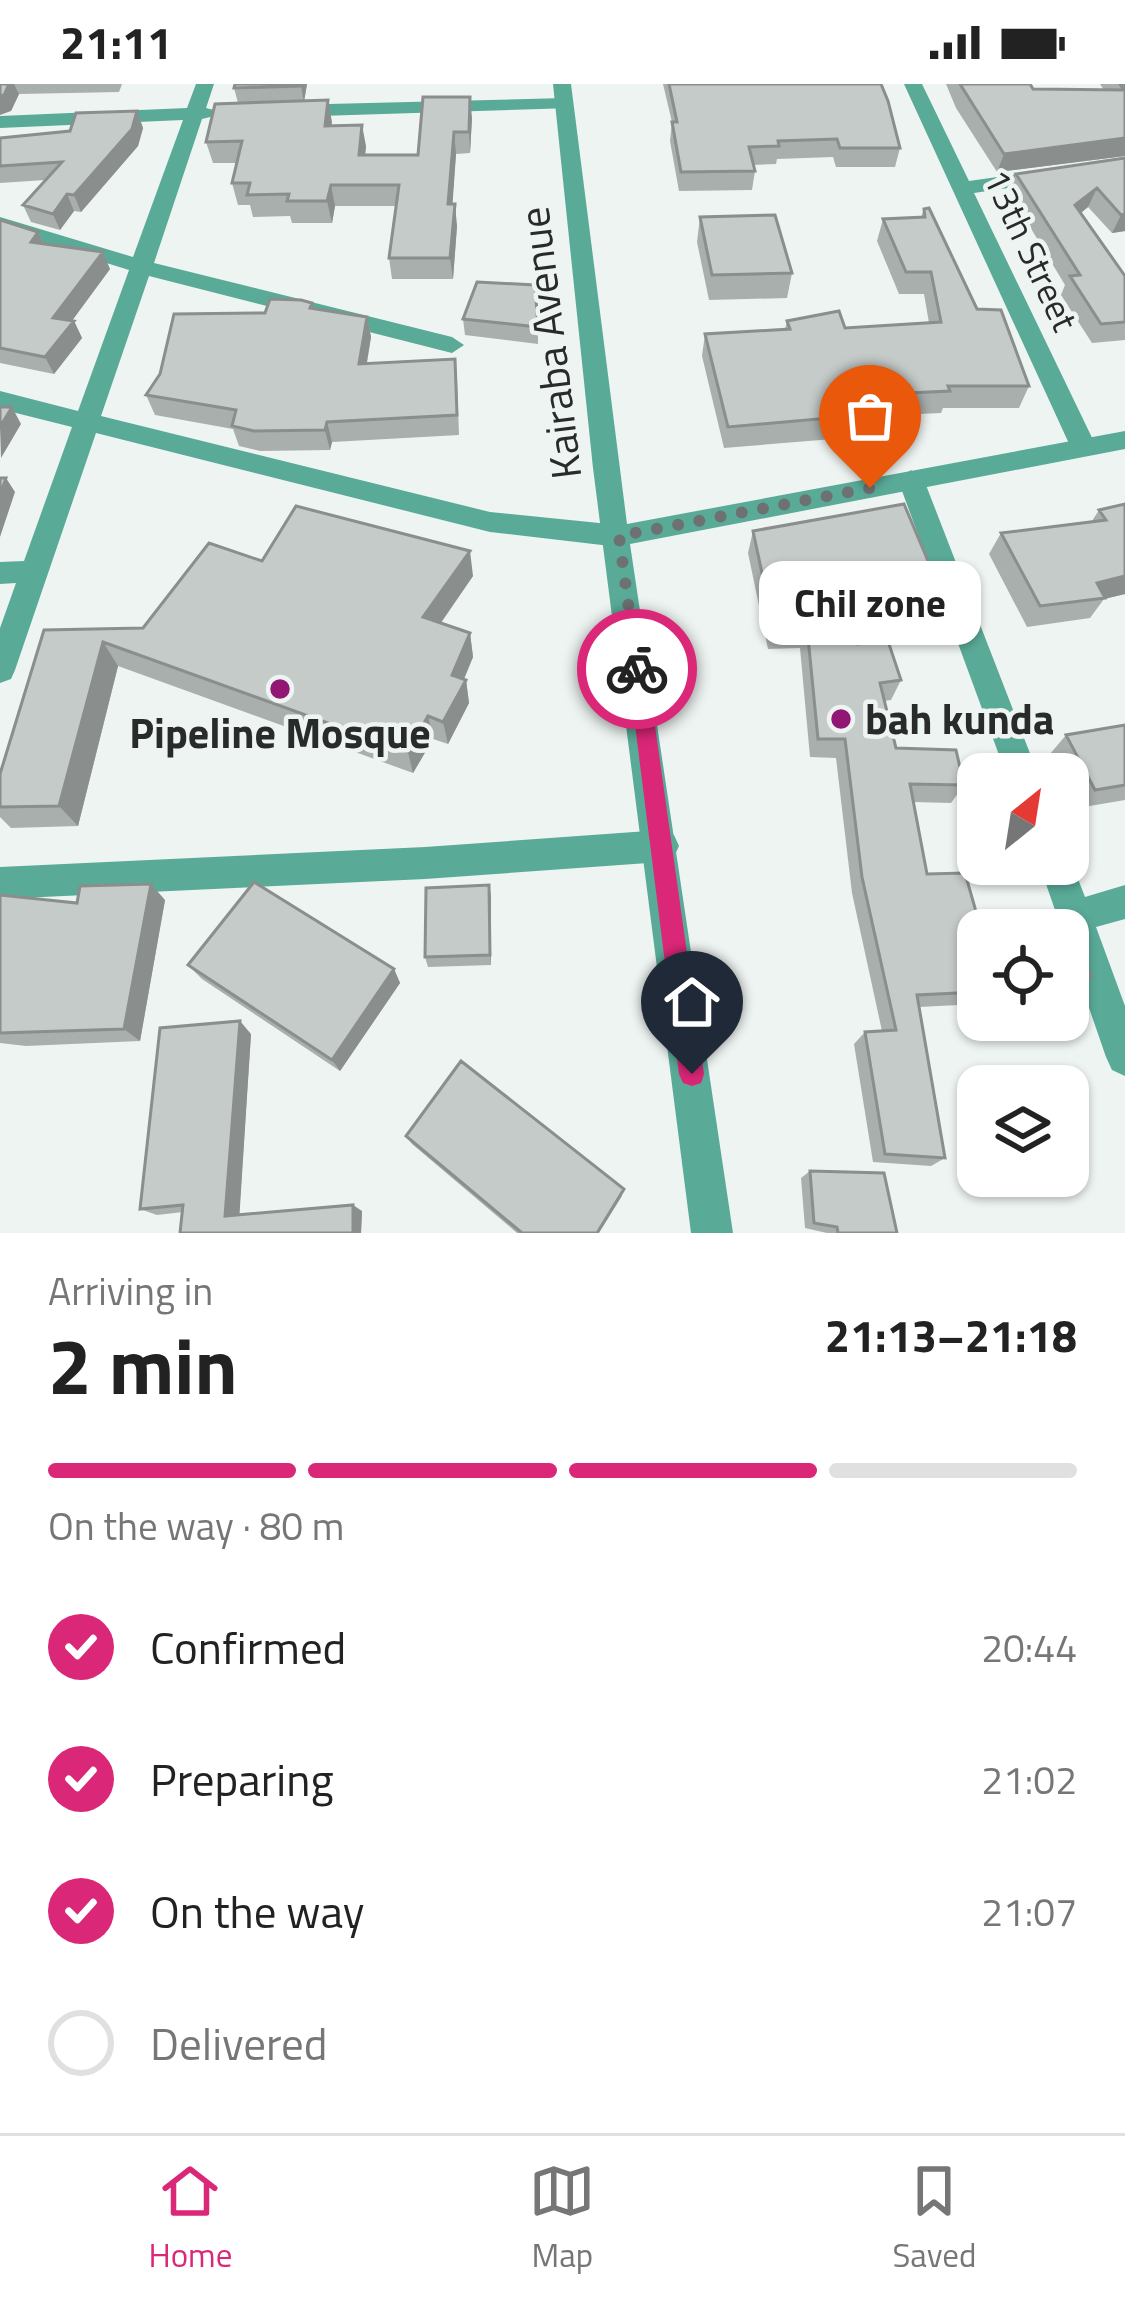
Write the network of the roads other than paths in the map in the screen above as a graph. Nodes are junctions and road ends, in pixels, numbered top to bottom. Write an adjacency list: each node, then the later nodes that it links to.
1 (205, 84): 6 (street)
2 (913, 84): 9 (street, 13th Street)
3 (564, 94): 4 (street); 18 (street, Kairaba Avenue)
4 (266, 112)
5 (243, 113): 6 (street)
6 (197, 114): 7 (street); 11 (street)
7 (0, 122)
8 (1125, 164): 9 (street)
9 (963, 188): 16 (street, 13th Street)
10 (0, 224): 11 (street)
11 (139, 266): 12 (street); 14 (street)
12 (452, 345)
13 (0, 400): 14 (street)
14 (87, 425): 18 (street); 19 (street)
15 (1125, 440): 16 (street)
16 (1084, 448): 17 (street)
17 (911, 480): 18 (street); 22 (street)
18 (619, 536): 23 (street, Kairaba Avenue)
19 (36, 571): 20 (street); 21 (street)
20 (0, 573)
21 (0, 670)
22 (1014, 753)
23 (662, 846): 24 (street); 29 (street, Kairaba Avenue)
24 (0, 883)
25 (1125, 902): 26 (street)
26 (1089, 912)
27 (1089, 953): 28 (street)
28 (1125, 1057)
29 (712, 1233)

